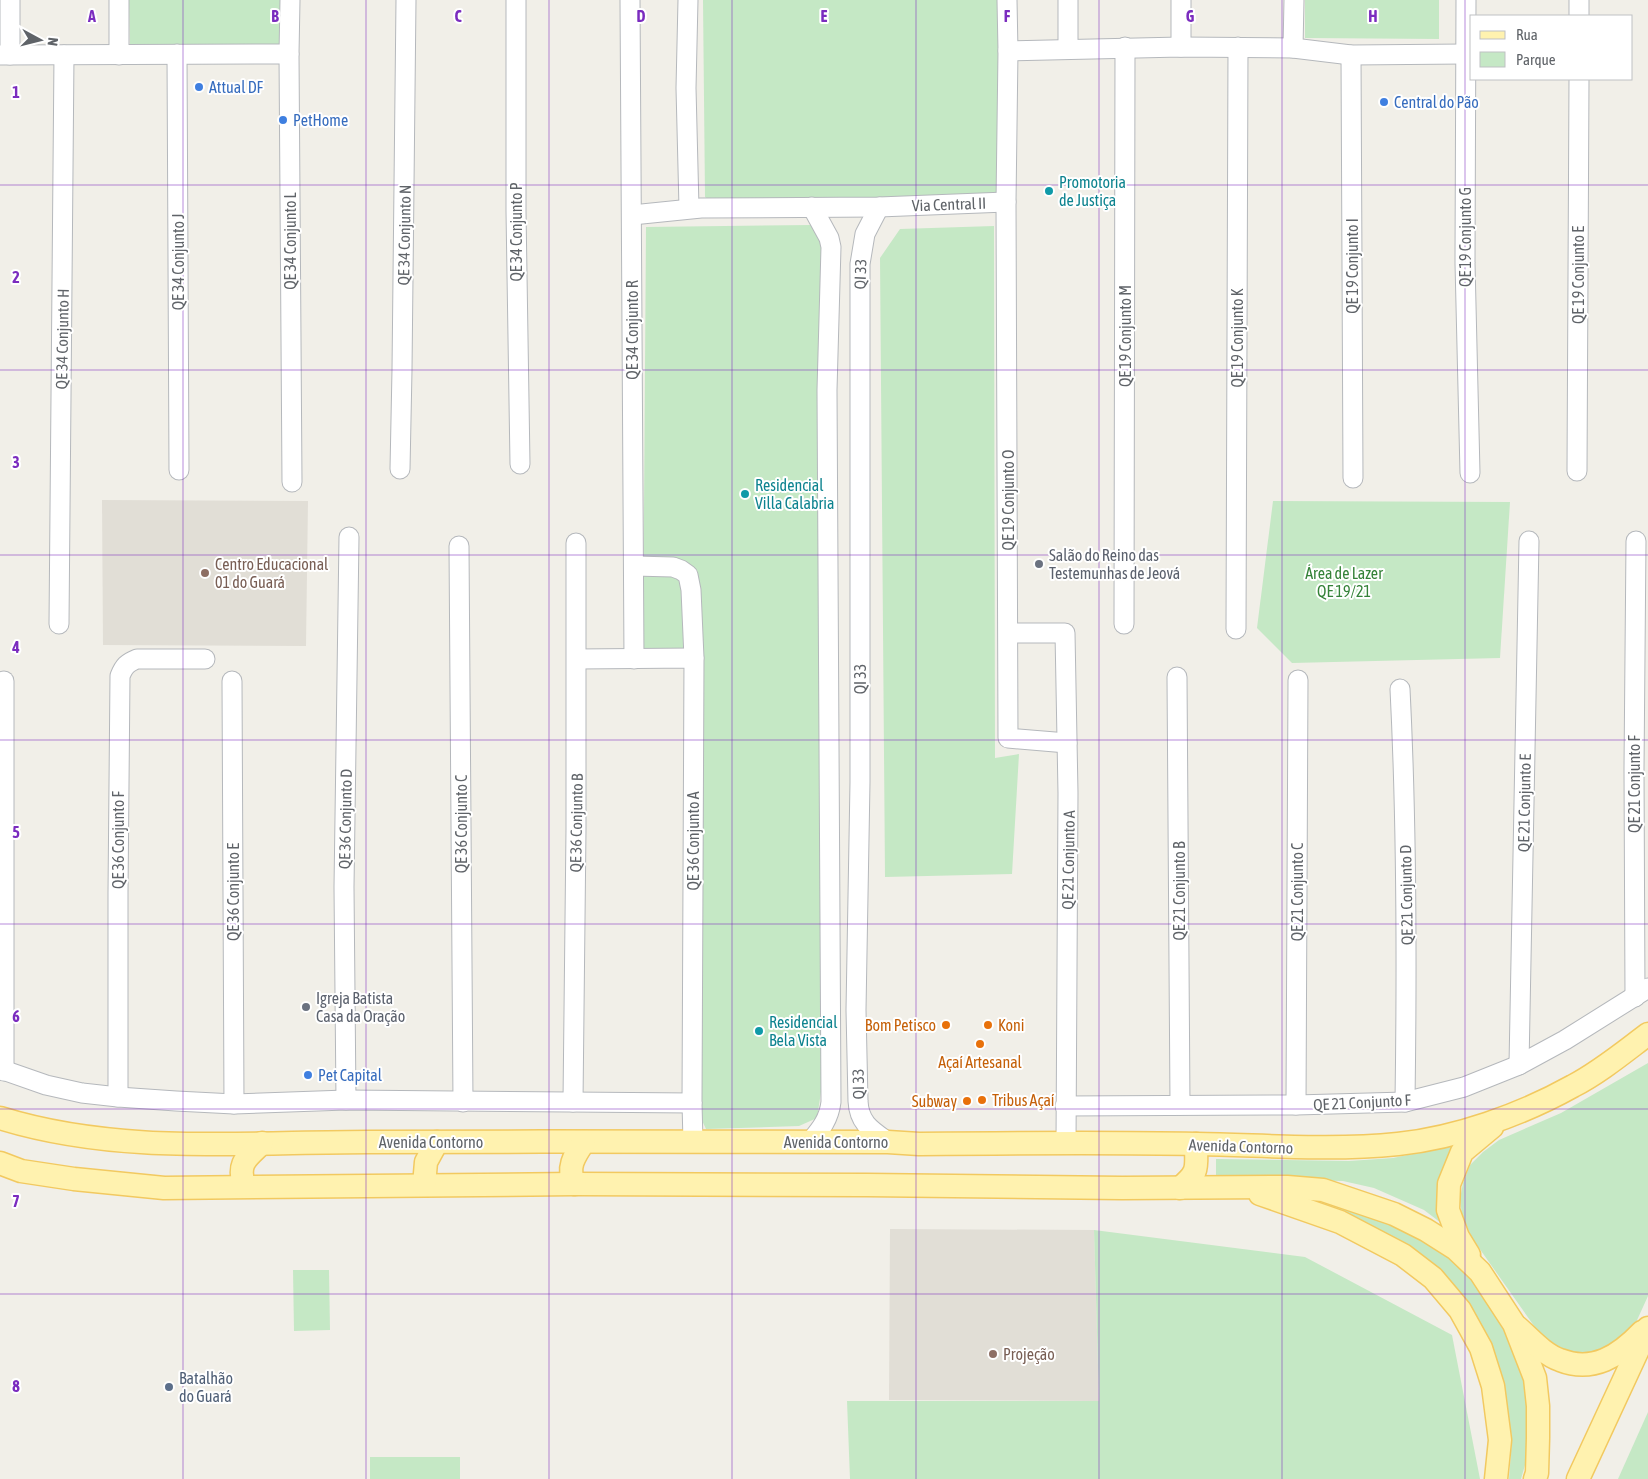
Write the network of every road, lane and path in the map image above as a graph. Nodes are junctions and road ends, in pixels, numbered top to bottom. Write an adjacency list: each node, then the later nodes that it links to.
1 (10, 0): 24 (street)
2 (119, 0): 26 (street)
3 (290, 0): 22 (street, QE 34 Conjunto L)
4 (406, 0): 37 (street, QE 34 Conjunto N)
5 (516, 0): 36 (street, QE 34 Conjunto P)
6 (630, 0): 33 (street, QE 34 Conjunto R)
7 (688, 0): 32 (street)
8 (1007, 0): 20 (street, Via Central II)
9 (1068, 0): 19 (street)
10 (1181, 0): 16 (street)
11 (1294, 0): 18 (street)
12 (1466, 0): 23 (street, QE 19 Conjunto G)
13 (1579, 0): 14 (street)
14 (1579, 15)
15 (1125, 47): 16 (street); 19 (street); 50 (street, QE 19 Conjunto M)
16 (1181, 47): 17 (street)
17 (1238, 48): 18 (street); 51 (street, QE 19 Conjunto K)
18 (1292, 48): 27 (street)
19 (1068, 49): 20 (street)
20 (1008, 51): 29 (street, Via Central II)
21 (177, 54): 22 (street); 26 (street); 38 (street, QE 34 Conjunto J)
22 (289, 54): 42 (street, QE 34 Conjunto L)
23 (1465, 54): 27 (street); 40 (street, QE 19 Conjunto G)
24 (5, 55): 25 (street)
25 (64, 55): 26 (street); 49 (street, QE 34 Conjunto H)
26 (119, 55)
27 (1351, 55): 41 (street, QE 19 Conjunto I)
28 (1579, 80): 39 (street, QE 19 Conjunto E)
29 (1006, 202): 31 (street, Via Central II); 52 (street, QE 19 Conjunto O)
30 (812, 207): 31 (street, Via Central II); 32 (street, Via Central II); 34 (street, QI 33)
31 (879, 207): 35 (street, QI 33)
32 (689, 208): 33 (street, Via Central II)
33 (632, 215): 48 (street, QE 34 Conjunto R)
34 (827, 390): 35 (street); 64 (street, QI 33)
35 (860, 390): 65 (street, QI 33)
36 (520, 464)
37 (400, 469)
38 (179, 470)
39 (1577, 471)
40 (1470, 473)
41 (1353, 478)
42 (292, 482)
43 (349, 537): 70 (street, QE 36 Conjunto D)
44 (1529, 541): 67 (street, QE 21 Conjunto E)
45 (1636, 541): 63 (street, QE 21 Conjunto F)
46 (576, 543): 53 (street, QE 36 Conjunto B)
47 (459, 546): 71 (street, QE 36 Conjunto C)
48 (634, 566): 54 (street, QE 36 Conjunto A); 56 (street, QE 34 Conjunto R)
49 (59, 624)
50 (1124, 624)
51 (1236, 629)
52 (1008, 633): 62 (street, QE 19 Conjunto O); 62 (street, QE 21 Conjunto A)
53 (577, 658): 56 (street); 72 (street, QE 36 Conjunto B)
54 (694, 658): 56 (street); 74 (street, QE 36 Conjunto A)
55 (206, 659): 69 (street, QE 36 Conjunto F)
56 (634, 659)
57 (1177, 677): 78 (street, QE 21 Conjunto B)
58 (1298, 680): 76 (street, QE 21 Conjunto C)
59 (4, 681): 68 (street)
60 (232, 681): 75 (street, QE 36 Conjunto E)
61 (1400, 689): 73 (street, QE 21 Conjunto D)
62 (1067, 743): 77 (street, QE 21 Conjunto A)
63 (1642, 993): 67 (street, QE 21 Conjunto F)
64 (830, 1009): 65 (street); 84 (street, QI 33)
65 (856, 1010): 85 (street, QI 33)
66 (1648, 1034): 80 (main road, Avenida Contorno)
67 (1519, 1064): 73 (street, QE 21 Conjunto F)
68 (2, 1070): 69 (street)
69 (118, 1097): 75 (street)
70 (346, 1100): 71 (street); 75 (street)
71 (463, 1102): 72 (street)
72 (573, 1102): 74 (street)
73 (1405, 1102): 76 (street, QE 21 Conjunto F)
74 (692, 1103): 83 (street, QE 36 Conjunto A)
75 (234, 1104)
76 (1296, 1105): 78 (street, QE 21 Conjunto F)
77 (1065, 1106): 78 (street, QE 21 Conjunto F); 87 (street, QE 21 Conjunto A)
78 (1180, 1106)
79 (0, 1118): 86 (main road, Avenida Contorno)
80 (1501, 1120): 88 (main road, Avenida Contorno); 95 (main road)
81 (437, 1142): 82 (main road, Avenida Contorno); 86 (main road, Avenida Contorno); 91 (main road)
82 (584, 1142): 83 (main road, Avenida Contorno); 90 (main road)
83 (693, 1142): 84 (main road, Avenida Contorno)
84 (810, 1142): 85 (main road, Avenida Contorno)
85 (888, 1142): 87 (main road, Avenida Contorno)
86 (262, 1143): 92 (main road)
87 (1066, 1144): 88 (main road, Avenida Contorno)
88 (1196, 1144): 93 (main road)
89 (0, 1163): 92 (main road)
90 (576, 1184): 91 (main road); 93 (main road)
91 (424, 1185): 92 (main road)
92 (244, 1186)
93 (1180, 1188): 94 (main road)
94 (1242, 1188): 95 (main road); 98 (main road)
95 (1480, 1272): 96 (main road)
96 (1514, 1324): 97 (main road); 99 (main road)
97 (1648, 1327): 100 (main road)
98 (1496, 1479)
99 (1535, 1479)
100 (1578, 1479)

